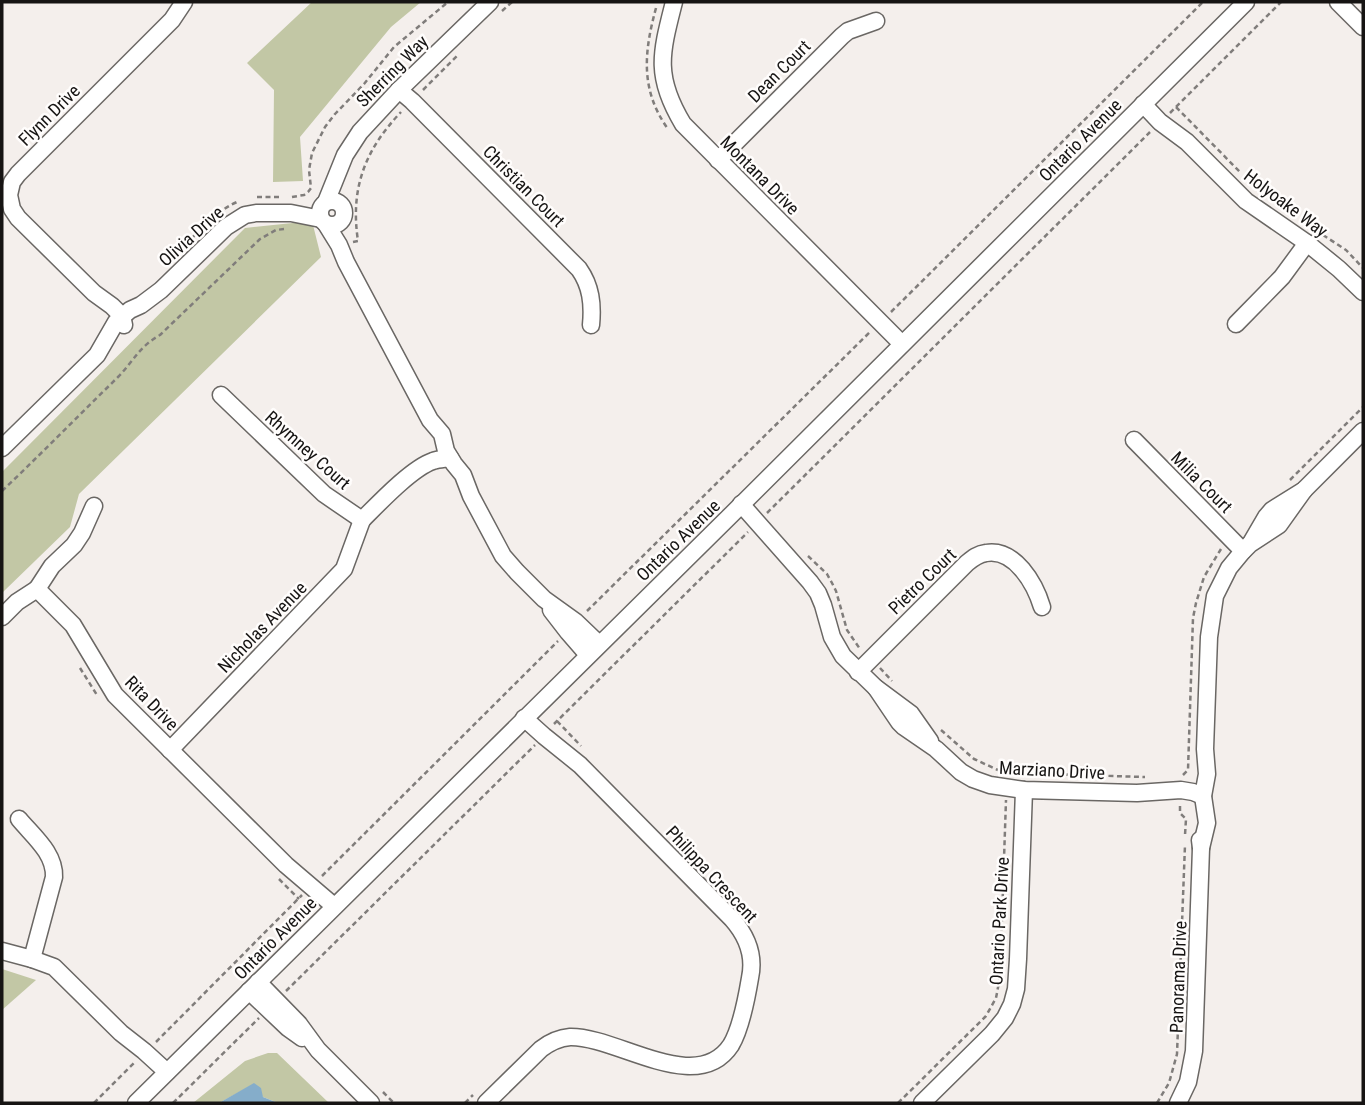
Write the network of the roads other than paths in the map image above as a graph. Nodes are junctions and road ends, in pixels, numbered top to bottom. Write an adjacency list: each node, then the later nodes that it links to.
1 (184, 2): 14 (street, Flynn Drive)
2 (490, 2): 8 (street, Sherring Way)
3 (674, 2): 10 (street, Montana Drive)
4 (1246, 2): 9 (street, Ontario Avenue)
5 (1338, 2): 7 (street)
6 (876, 21): 10 (street, Dean Court)
7 (1363, 27)
8 (399, 90): 11 (street, Sherring Way); 16 (street, Christian Court)
9 (1146, 101): 12 (street, Holyoake Way); 17 (street, Ontario Avenue)
10 (718, 160): 17 (street, Montana Drive)
11 (329, 213): 14 (street, Olivia Drive); 22 (street, Sherring Way)
12 (1311, 237): 13 (street, Holyoake Way); 15 (street)
13 (1363, 292)
14 (120, 321): 21 (street, Olivia Drive)
15 (1236, 324)
16 (591, 325)
17 (902, 344): 24 (street, Ontario Avenue)
18 (221, 396): 25 (street, Rhymney Court)
19 (1363, 431): 26 (street, Panorama Drive)
20 (1134, 440): 26 (street, Milia Court)
21 (2, 448)
22 (444, 461): 25 (street); 30 (street, Sherring Way)
23 (94, 506): 27 (street)
24 (736, 509): 30 (street, Ontario Avenue); 31 (street, Marziano Drive)
25 (362, 520): 33 (street, Nicholas Avenue)
26 (1246, 547): 35 (street, Panorama Drive)
27 (37, 589): 29 (street); 33 (street, Rita Drive)
28 (1042, 607): 31 (street, Pietro Court)
29 (2, 617)
30 (594, 649): 32 (street, Ontario Avenue)
31 (858, 672): 34 (street, Marziano Drive)
32 (528, 714): 37 (street, Ontario Avenue); 44 (street, Philippa Crescent)
33 (170, 750): 37 (street, Rita Drive)
34 (1024, 790): 35 (street, Marziano Drive); 45 (street, Ontario Park Drive)
35 (1192, 797): 46 (street, Panorama Drive)
36 (19, 819): 39 (street)
37 (330, 910): 40 (street, Ontario Avenue)
38 (2, 951): 39 (street)
39 (32, 958): 41 (street)
40 (253, 986): 41 (street, Ontario Avenue); 43 (street)
41 (163, 1076): 42 (street, Ontario Avenue)
42 (136, 1103)
43 (371, 1103)
44 (486, 1103)
45 (922, 1103)
46 (1178, 1103)

